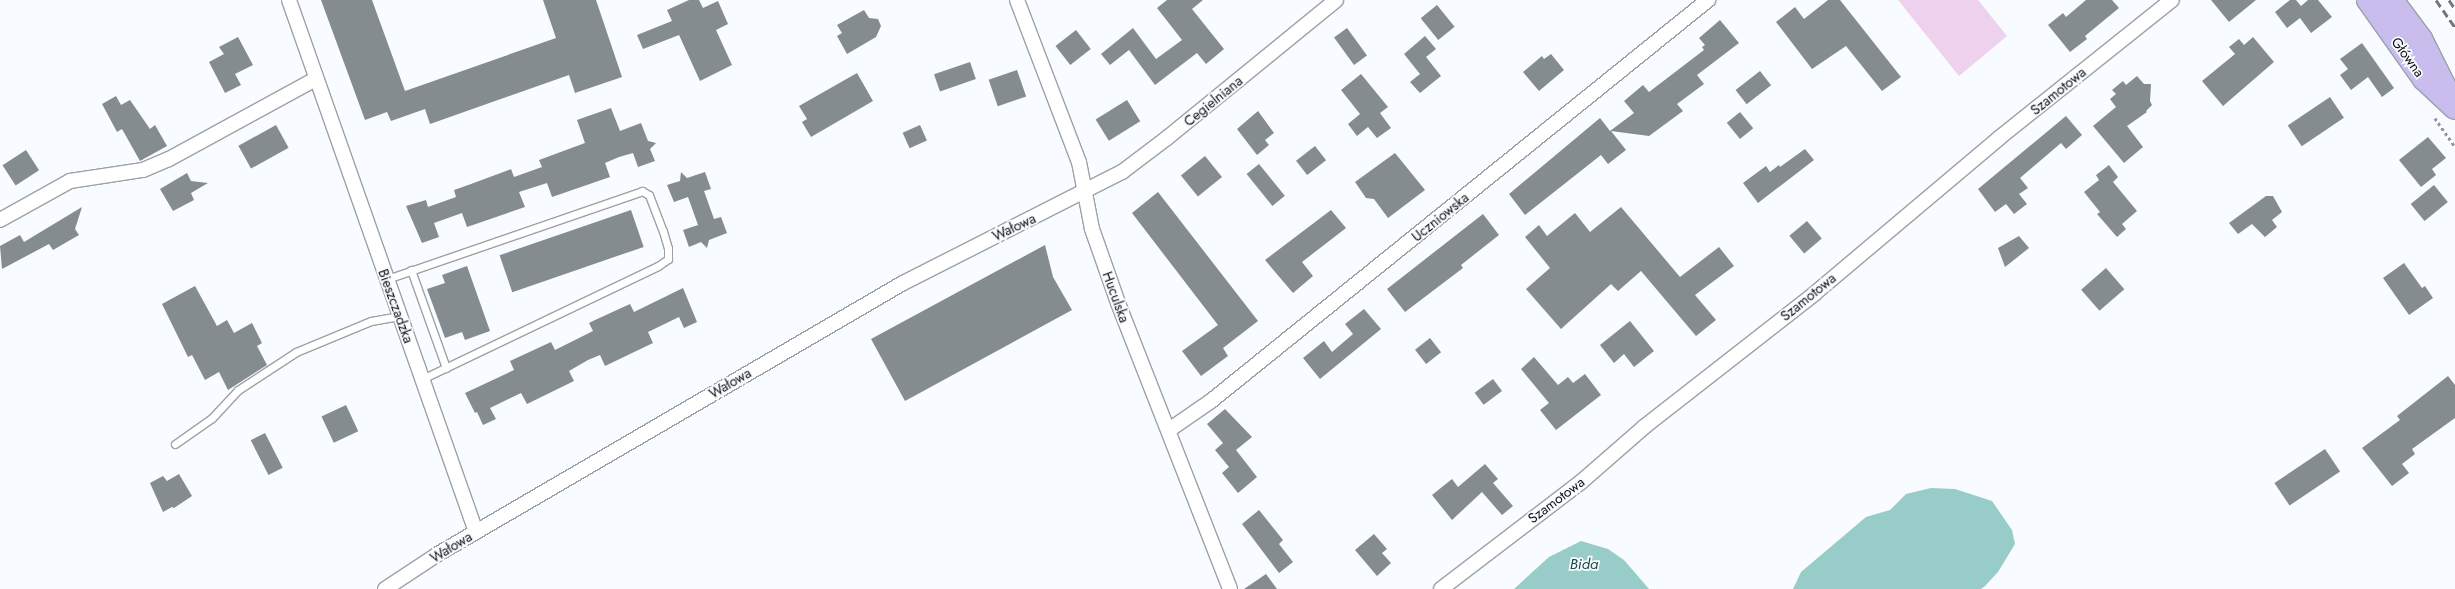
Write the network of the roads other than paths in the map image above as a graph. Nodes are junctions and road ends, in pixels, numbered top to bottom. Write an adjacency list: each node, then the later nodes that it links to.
1 (289, 0): 8 (street, Bieszczadzka)
2 (1017, 0): 10 (street, Huculska)
3 (1336, 0): 10 (street, Cegielniana)
4 (1708, 0): 17 (street, Uczniowska)
5 (2172, 0): 22 (street, Szamotowa)
6 (2368, 0): 9 (main road, Główna)
7 (2392, 0): 9 (main road, Główna)
8 (316, 79): 11 (street); 13 (street, Bieszczadzka)
9 (2455, 107)
10 (1084, 193): 17 (street, Huculska); 19 (street, Wałowa)
11 (0, 220)
12 (411, 270): 13 (lane); 15 (lane); 15 (lane)
13 (387, 279): 14 (street, Bieszczadzka)
14 (400, 316): 16 (street, Bieszczadzka); 18 (lane)
15 (446, 368): 16 (lane)
16 (422, 379): 19 (street, Bieszczadzka)
17 (1169, 430): 21 (street, Huculska)
18 (175, 444)
19 (476, 532): 20 (street, Wałowa)
20 (385, 589)
21 (1230, 589)
22 (1440, 589)

